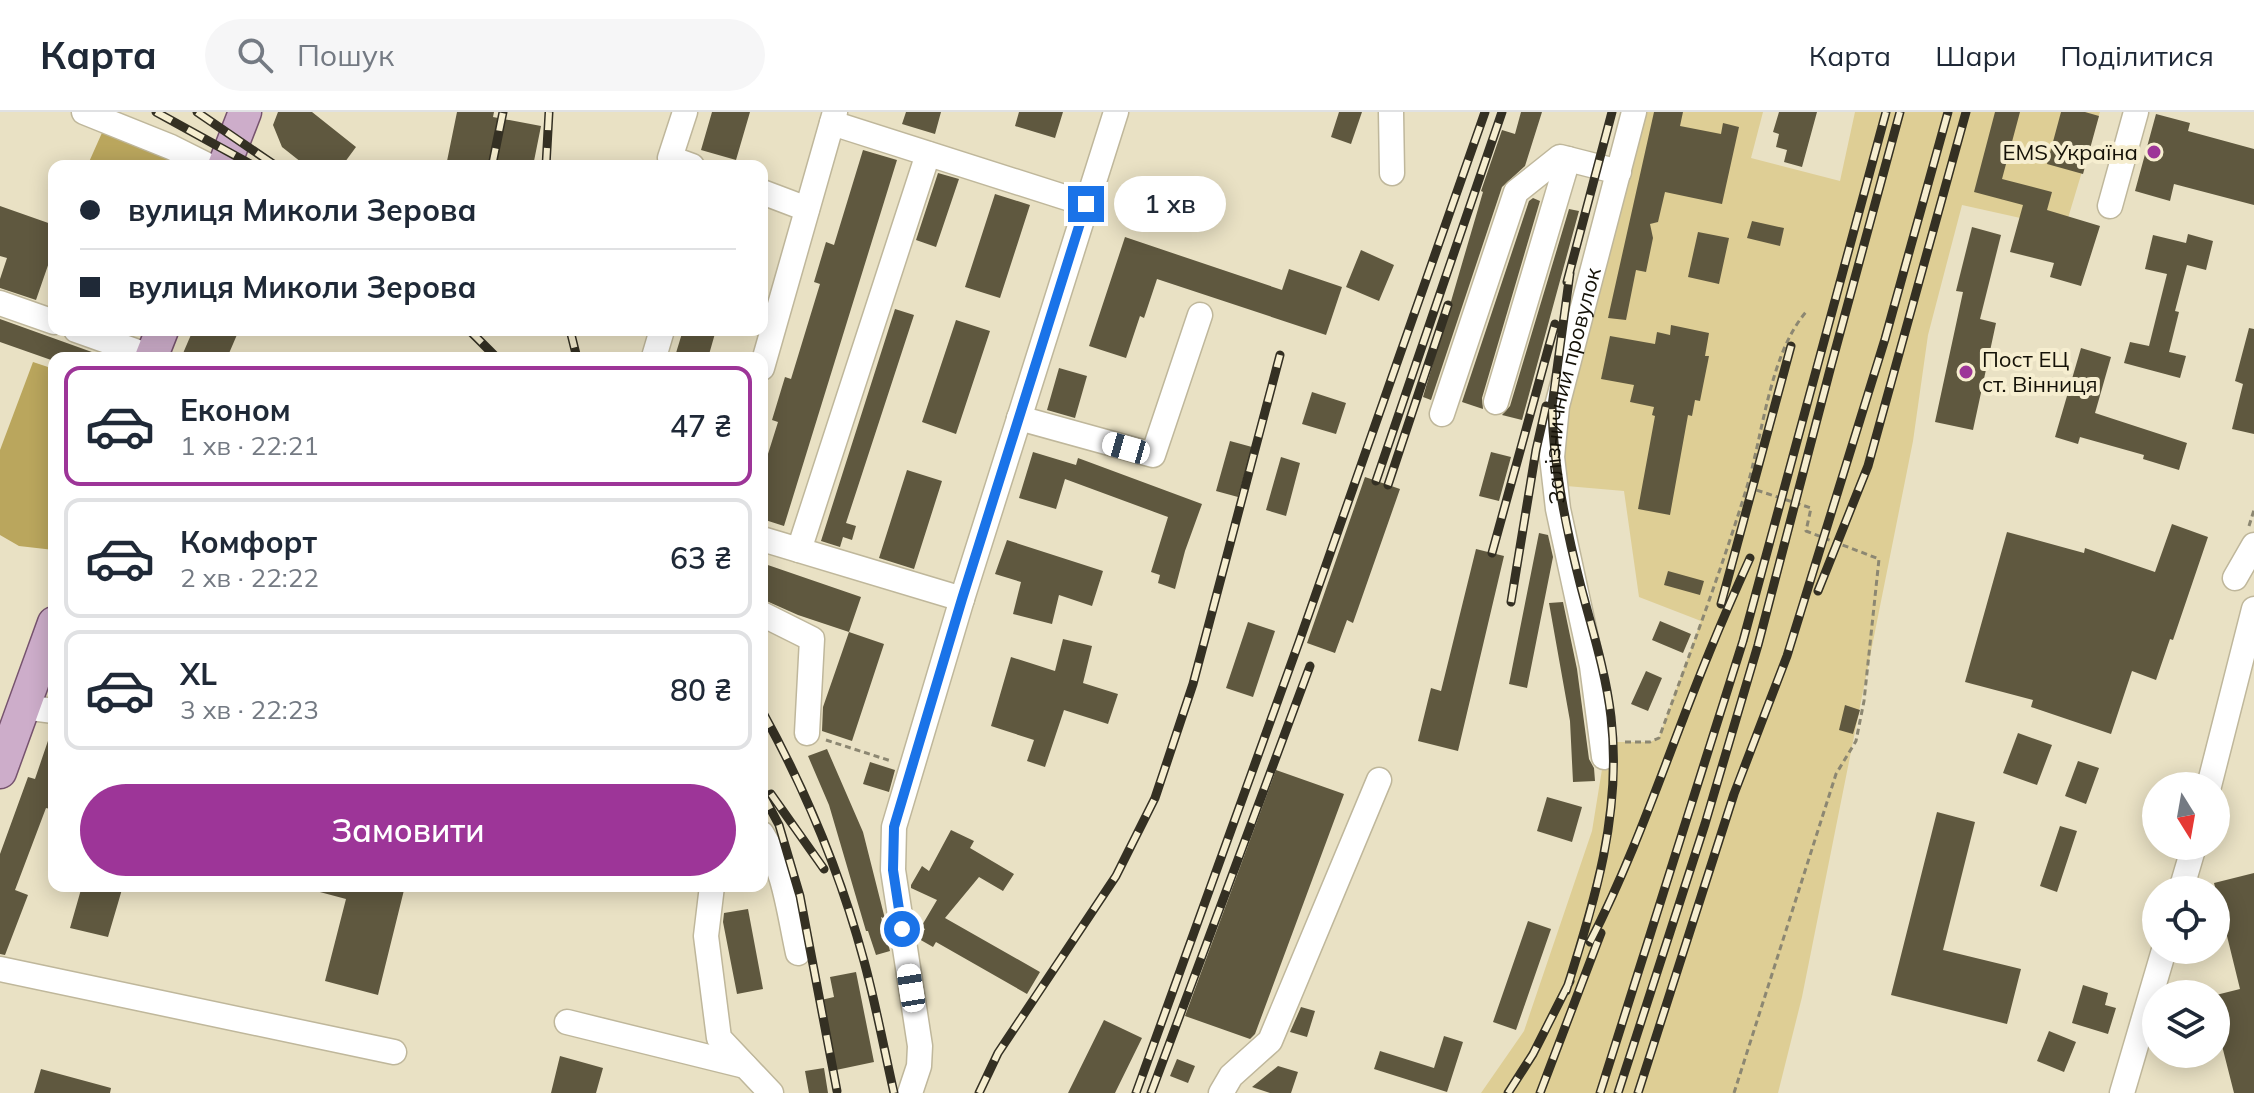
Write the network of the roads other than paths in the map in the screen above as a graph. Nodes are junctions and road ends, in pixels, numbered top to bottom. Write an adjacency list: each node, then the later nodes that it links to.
1 (84, 112): 11 (street)
2 (245, 112): 12 (main road)
3 (685, 112): 13 (street)
4 (1116, 112): 17 (street)
5 (1391, 112): 15 (street)
6 (1634, 112): 14 (street, Залізничний провулок)
7 (2136, 112): 18 (street)
8 (833, 118): 9 (street); 19 (street)
9 (928, 154): 17 (street); 31 (street)
10 (1568, 159): 14 (street); 26 (street); 27 (street)
11 (197, 160)
12 (226, 160)
13 (677, 160)
14 (1619, 172): 39 (street, Залізничний провулок)
15 (1392, 173)
16 (768, 194): 19 (street)
17 (1086, 204): 28 (street)
18 (2110, 206)
19 (807, 209): 25 (street)
20 (0, 303): 22 (street)
21 (1200, 315): 28 (street)
22 (48, 320)
23 (92, 336): 24 (street)
24 (135, 352)
25 (767, 352)
26 (1496, 402)
27 (1442, 414)
28 (1019, 418): 33 (street)
29 (768, 541): 31 (street)
30 (2254, 545): 32 (street)
31 (799, 550): 33 (street)
32 (2235, 578)
33 (962, 599): 51 (street)
34 (2254, 609): 41 (street)
35 (768, 617): 38 (street)
36 (48, 657): 37 (main road)
37 (39, 709): 40 (main road)
38 (807, 733)
39 (1603, 749)
40 (0, 772)
41 (2213, 772)
42 (1379, 780): 53 (street)
43 (768, 844): 45 (street)
44 (711, 892): 50 (street)
45 (798, 953)
46 (2160, 964): 54 (street)
47 (0, 969): 49 (street)
48 (567, 1022): 50 (street)
49 (394, 1052)
50 (745, 1066): 52 (street)
51 (919, 1090)
52 (771, 1093)
53 (1221, 1093)
54 (2122, 1093)

